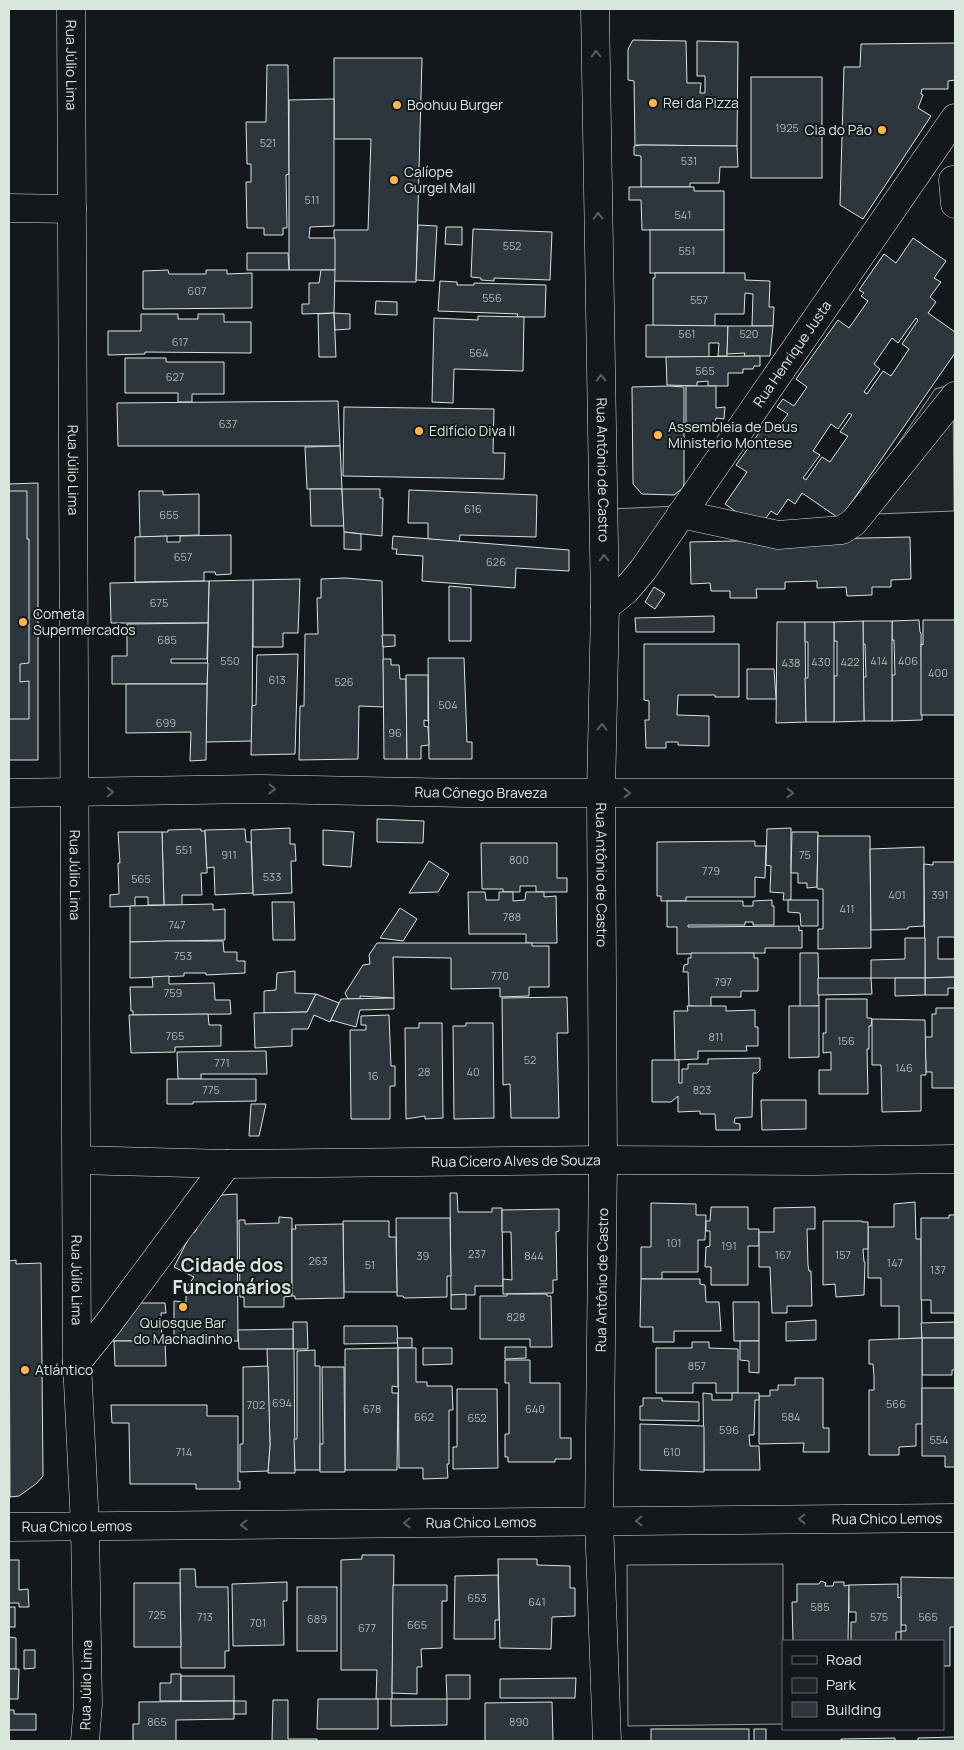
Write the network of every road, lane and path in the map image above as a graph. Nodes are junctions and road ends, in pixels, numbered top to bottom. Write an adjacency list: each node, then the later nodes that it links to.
1 (71, 9): 5 (street, Rua Júlio Lima)
2 (595, 9): 8 (street, Rua Antônio de Castro, one-way to 2)
3 (955, 118): 7 (street, Rua Henrique Justa)
4 (9, 208): 5 (street)
5 (72, 209): 9 (street, Rua Júlio Lima)
6 (955, 396): 7 (street)
7 (681, 514): 8 (street, Rua Henrique Justa)
8 (605, 607): 11 (street, Rua Antônio de Castro, one-way to 8)
9 (74, 792): 10 (street, Rua Cônego Braveza); 11 (street, Rua Cônego Braveza, one-way to 11); 14 (street, Rua Júlio Lima)
10 (9, 793)
11 (601, 793): 12 (street, Rua Cônego Braveza, one-way to 12); 15 (street, Rua Antônio de Castro)
12 (955, 793)
13 (955, 1159): 15 (street, Rua Cícero Alves de Souza)
14 (76, 1160): 16 (street, Rua Cícero Alves de Souza); 17 (street, Rua Júlio Lima)
15 (603, 1160): 16 (street, Rua Cícero Alves de Souza); 19 (street, Rua Antônio de Castro)
16 (227, 1164): 17 (street)
17 (77, 1362): 21 (street, Rua Júlio Lima)
18 (955, 1518): 19 (street, Rua Chico Lemos, one-way to 19)
19 (600, 1521): 21 (street, Rua Chico Lemos, one-way to 21); 23 (street, Rua Antônio de Castro)
20 (9, 1527): 21 (street, Rua Chico Lemos)
21 (85, 1527): 22 (street, Rua Júlio Lima)
22 (85, 1741)
23 (607, 1741)

